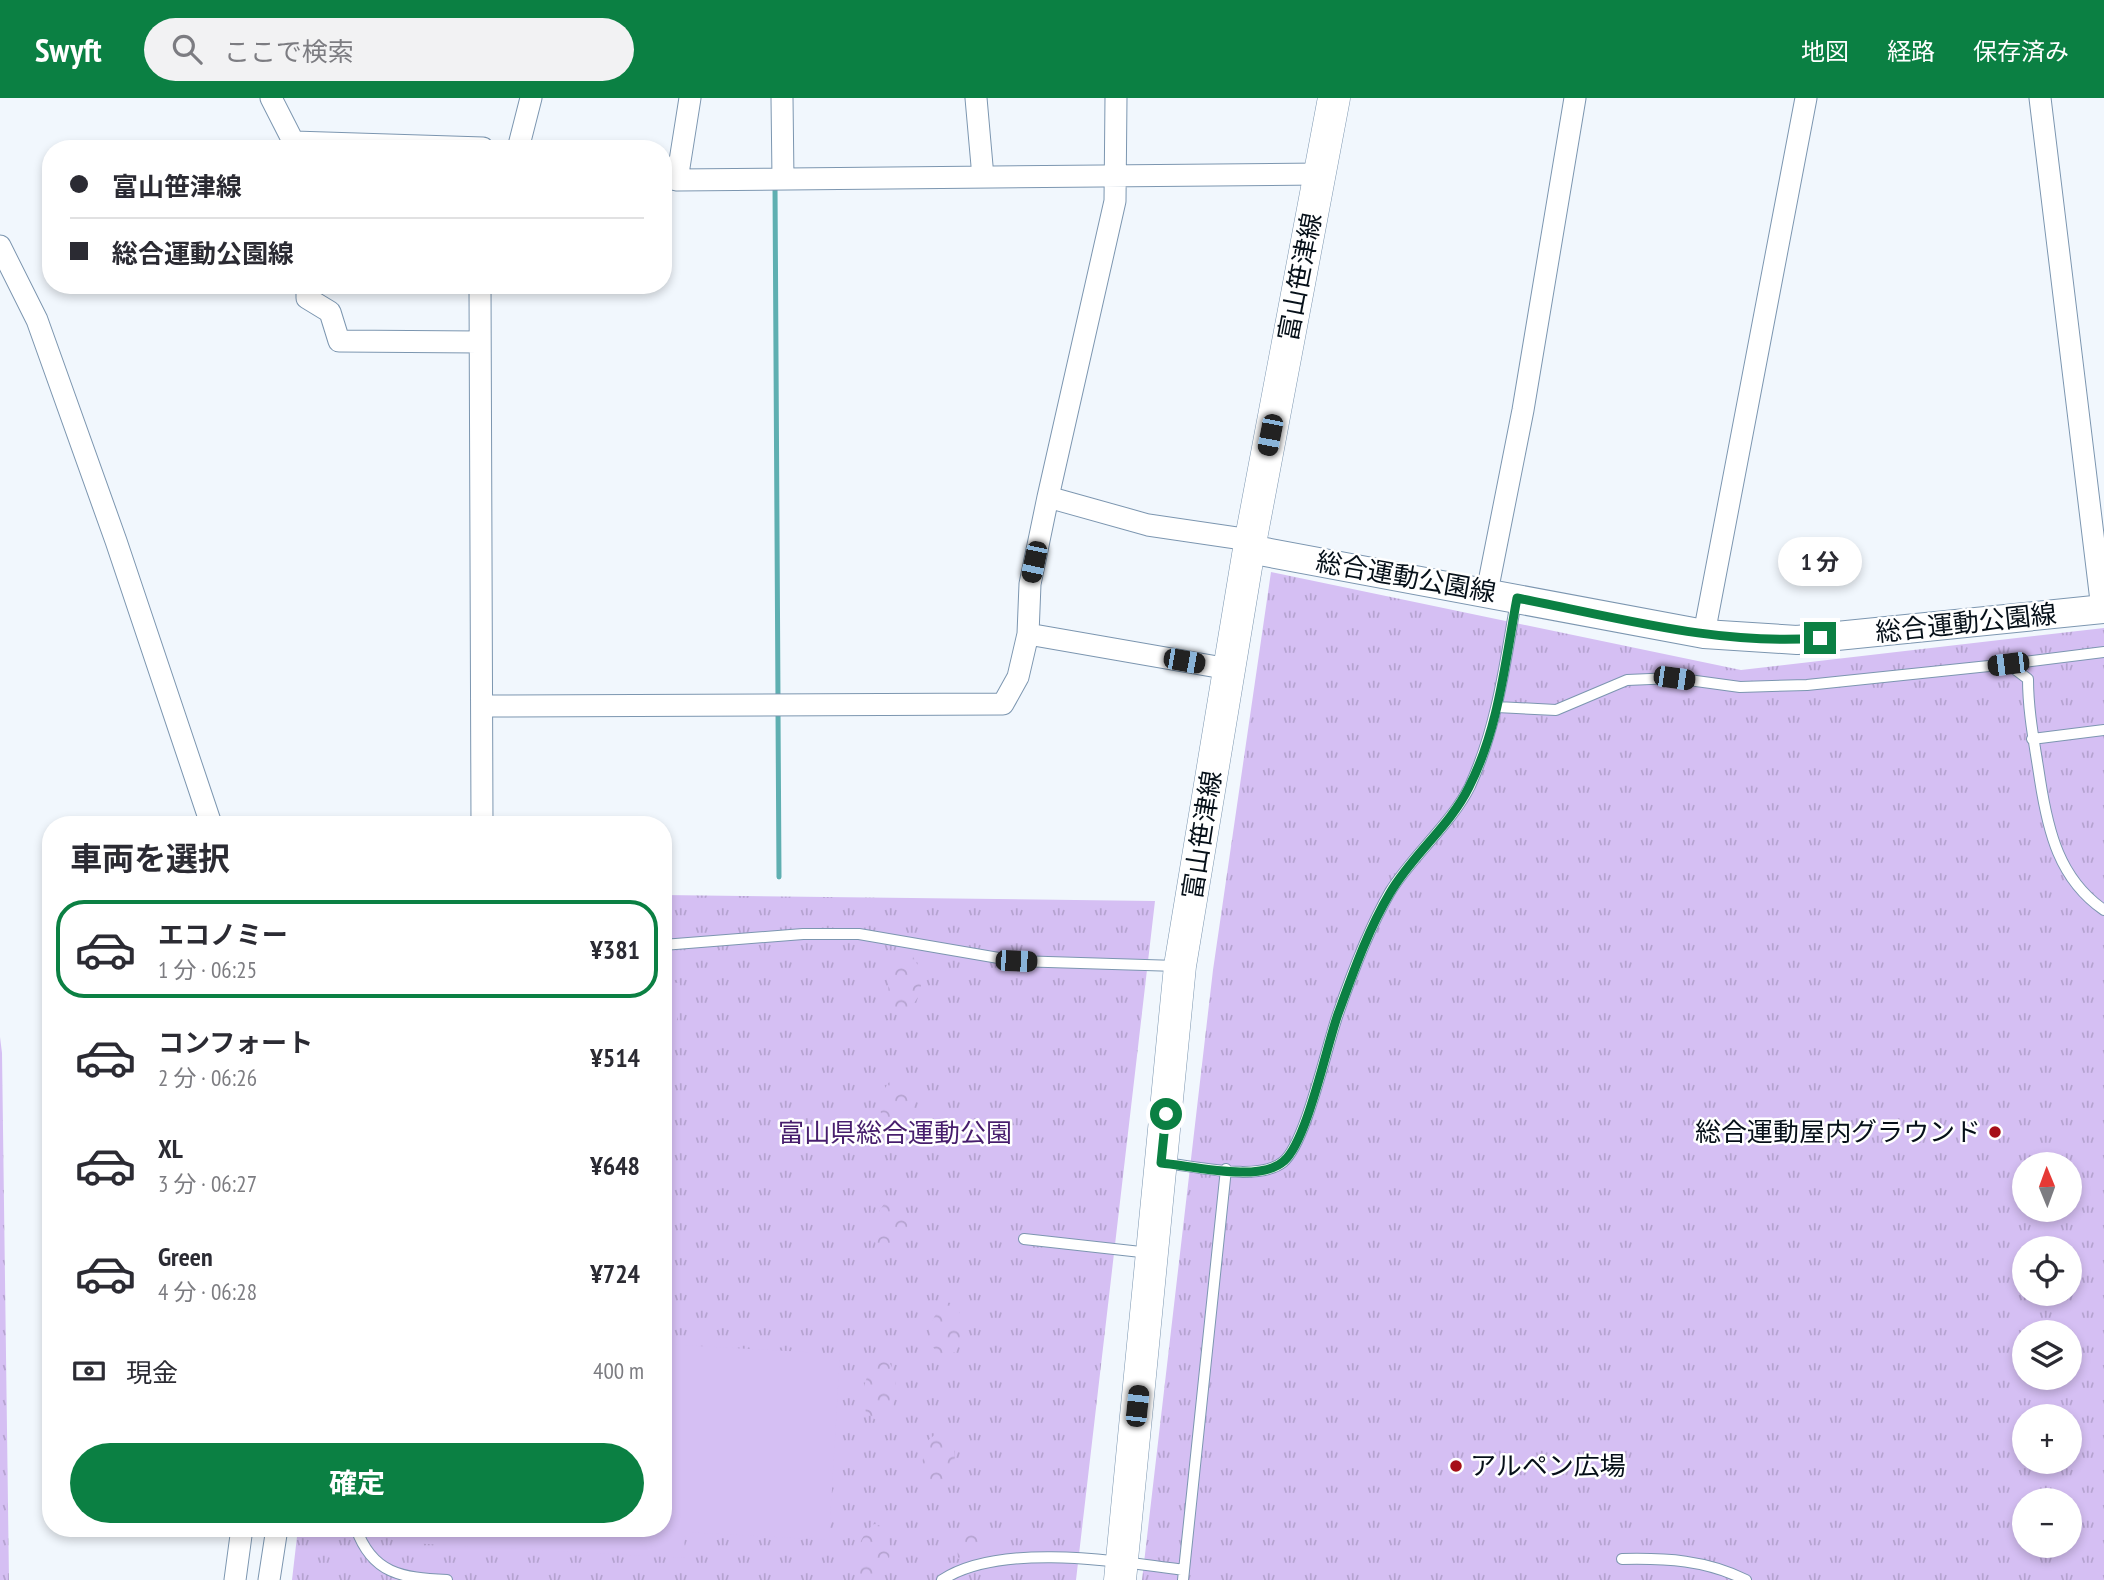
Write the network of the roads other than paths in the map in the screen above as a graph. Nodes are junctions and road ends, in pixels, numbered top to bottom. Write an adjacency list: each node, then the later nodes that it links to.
1 (271, 98): 11 (street)
2 (531, 98): 12 (street)
3 (690, 98): 13 (street)
4 (782, 98): 18 (street)
5 (976, 98): 16 (street)
6 (1116, 98): 15 (street)
7 (1334, 98): 14 (main road, 富山笹津線)
8 (1575, 98): 25 (street)
9 (1806, 98): 29 (street)
10 (2040, 98): 27 (street)
11 (293, 140)
12 (520, 140)
13 (672, 170)
14 (1320, 174): 15 (street); 24 (main road, 富山笹津線)
15 (1117, 176): 16 (street); 23 (street)
16 (983, 177): 18 (street)
17 (672, 178): 18 (street)
18 (778, 179)
19 (0, 246): 37 (street)
20 (307, 294): 22 (street)
21 (480, 294): 22 (street)
22 (479, 342): 33 (street)
23 (1048, 497): 24 (street); 28 (street)
24 (1250, 544): 25 (main road, 総合運動公園線); 32 (main road, 富山笹津線)
25 (1487, 592): 26 (main road, 総合運動公園線)
26 (1517, 598): 29 (main road, 総合運動公園線); 34 (lane)
27 (2103, 609): 29 (main road, 総合運動公園線)
28 (1028, 634): 32 (street); 33 (street)
29 (1704, 634)
30 (2104, 652): 31 (lane)
31 (2008, 664): 34 (lane); 36 (lane)
32 (1229, 669): 41 (main road, 富山笹津線)
33 (483, 706): 38 (street)
34 (1497, 707): 43 (lane)
35 (2104, 730): 36 (lane)
36 (2032, 739): 39 (lane)
37 (208, 816)
38 (482, 816)
39 (2104, 910)
40 (672, 944): 41 (lane)
41 (1180, 966): 42 (main road, 富山笹津線)
42 (1161, 1163): 43 (lane); 45 (main road, 富山笹津線)
43 (1226, 1169): 51 (lane)
44 (1024, 1239): 45 (lane)
45 (1152, 1254): 50 (main road, 富山笹津線)
46 (241, 1537): 52 (street)
47 (276, 1537): 53 (street)
48 (360, 1537): 54 (lane)
49 (1622, 1559): 56 (lane)
50 (1121, 1571): 51 (lane); 55 (lane)
51 (1184, 1575)
52 (235, 1580)
53 (269, 1580)
54 (447, 1580)
55 (942, 1580)
56 (1746, 1580)

